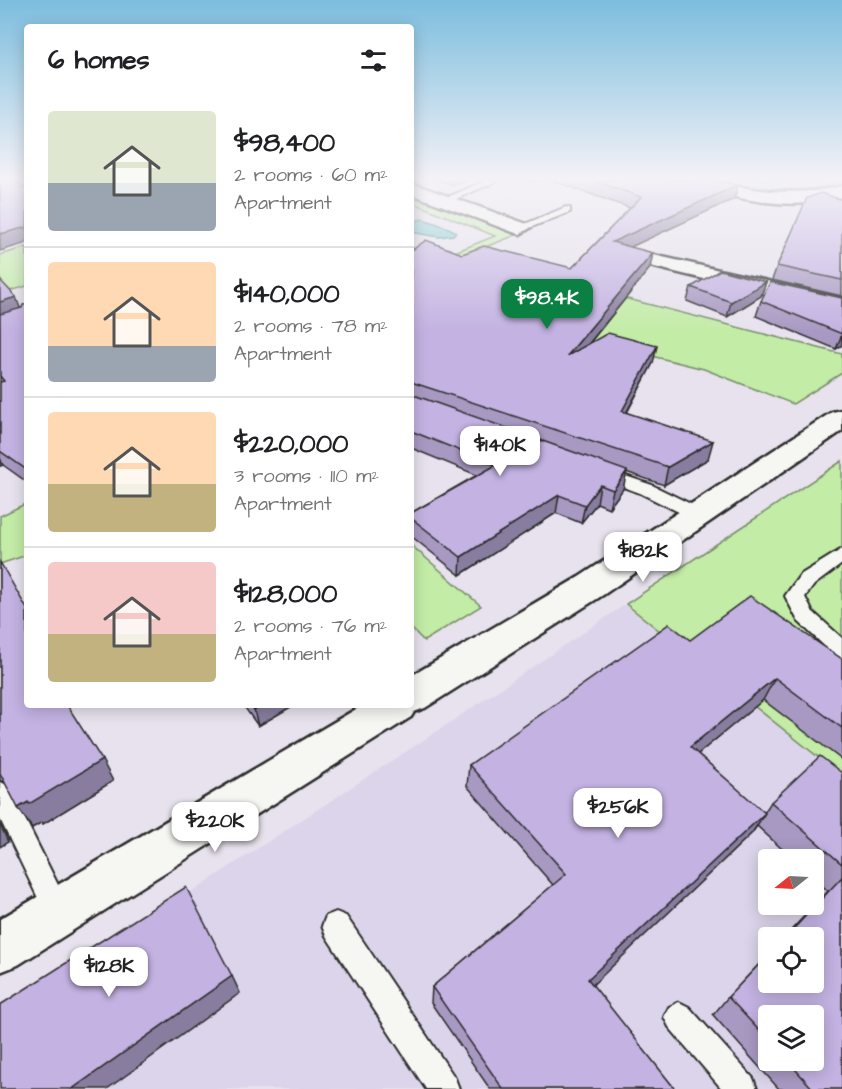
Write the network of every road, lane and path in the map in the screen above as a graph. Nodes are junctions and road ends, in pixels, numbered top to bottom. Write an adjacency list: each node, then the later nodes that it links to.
1 (636, 257): 2 (street)
2 (842, 306)
3 (841, 420): 5 (street)
4 (590, 469): 5 (lane)
5 (699, 515): 8 (street)
6 (842, 555): 7 (lane)
7 (842, 650)
8 (414, 694)
9 (392, 708): 11 (street)
10 (0, 793): 11 (lane)
11 (58, 912): 13 (street)
12 (336, 926): 15 (lane)
13 (0, 947)
14 (679, 1017): 16 (lane)
15 (440, 1087)
16 (742, 1089)

